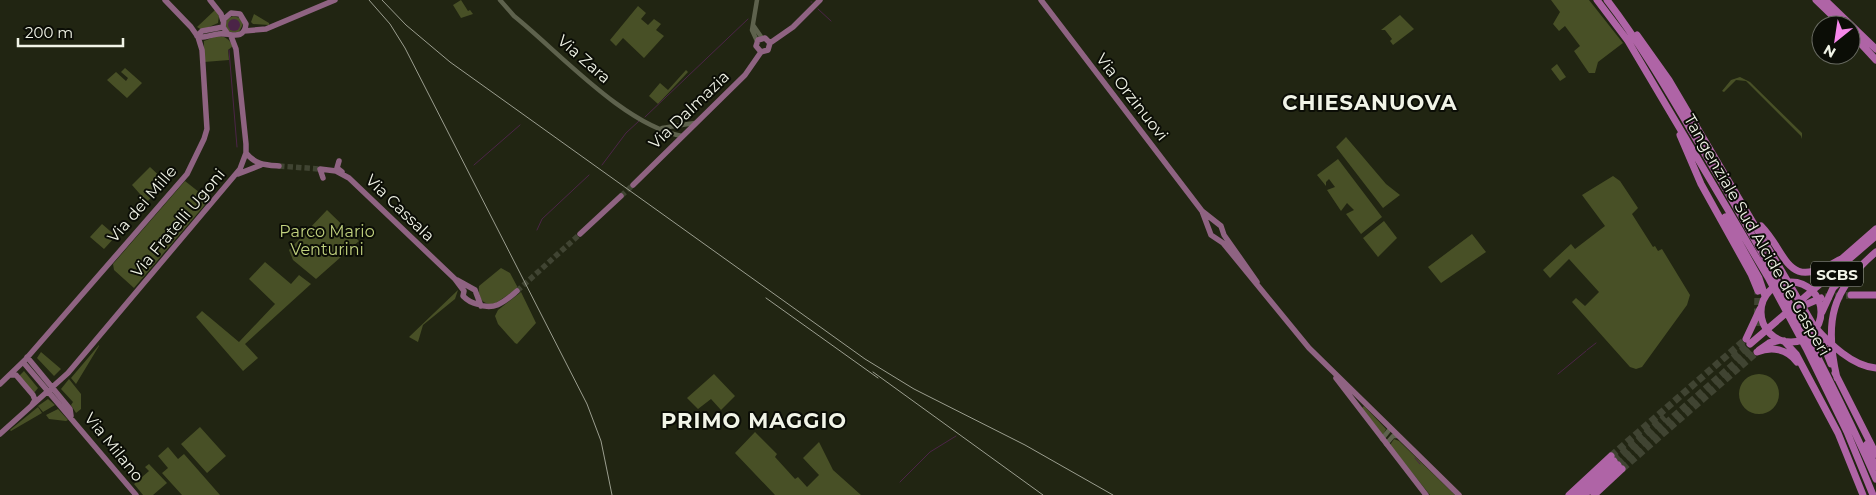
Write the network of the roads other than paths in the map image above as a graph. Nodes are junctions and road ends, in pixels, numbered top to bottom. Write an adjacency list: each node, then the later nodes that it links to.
1 (165, 0): 22 (main road)
2 (210, 0): 12 (main road)
3 (335, 0): 18 (main road)
4 (500, 0): 33 (street, Via Zara)
5 (757, 0): 23 (street)
6 (820, 0): 24 (main road)
7 (1041, 0): 48 (main road, Via Orzinuovi)
8 (1597, 0): 30 (highway, Tangenziale Sud Alcide de Gasperi)
9 (1607, 0): 15 (highway, Tangenziale Sud Alcide de Gasperi)
10 (1816, 0): 14 (highway)
11 (1826, 0): 27 (highway)
12 (216, 6): 13 (main road); 17 (main road)
13 (231, 13): 16 (main road); 17 (main road)
14 (1832, 15)
15 (1621, 18): 36 (highway); 60 (highway, Tangenziale Sud Alcide de Gasperi)
16 (245, 20): 18 (main road); 19 (main road)
17 (223, 24): 20 (main road); 22 (main road)
18 (266, 29): 19 (main road)
19 (244, 31): 21 (main road)
20 (229, 35): 21 (main road); 22 (main road); 26 (main road, Via Fratelli Ugoni)
21 (239, 35): 26 (main road, Via Fratelli Ugoni)
22 (198, 36): 81 (main road, Via dei Mille)
23 (759, 39): 24 (main road); 28 (main road)
24 (770, 43): 28 (main road)
25 (1861, 44): 29 (highway)
26 (235, 46): 38 (main road, Via Fratelli Ugoni)
27 (1876, 49)
28 (761, 52): 31 (main road, Via Dalmazia)
29 (1876, 60)
30 (1662, 98): 40 (highway); 80 (highway, Tangenziale Sud Alcide de Gasperi)
31 (695, 123): 32 (street); 35 (main road, Via Dalmazia)
32 (672, 128): 33 (street); 35 (street)
33 (659, 129): 34 (street, Via Zara)
34 (665, 131): 35 (street, Via Zara); 37 (street)
35 (683, 135): 37 (main road, Via Dalmazia)
36 (1704, 138): 50 (highway); 60 (highway)
37 (675, 143): 46 (main road, Via Dalmazia)
38 (246, 153): 41 (main road); 44 (main road, Via Fratelli Ugoni)
39 (339, 161): 43 (main road)
40 (1692, 162): 65 (highway); 69 (highway)
41 (261, 165): 42 (main road); 44 (main road)
42 (279, 166)
43 (343, 174): 45 (main road, Via Cassala); 63 (main road, Via Cassala)
44 (236, 175): 88 (main road, Via Fratelli Ugoni)
45 (323, 178)
46 (633, 185)
47 (621, 196): 53 (main road)
48 (1202, 211): 49 (main road, Via Orzinuovi); 51 (main road, Via Orzinuovi)
49 (1217, 224): 51 (main road); 54 (main road, Via Orzinuovi)
50 (1761, 226): 59 (highway); 62 (highway)
51 (1210, 229): 56 (main road, Via Orzinuovi)
52 (1876, 229): 59 (highway)
53 (580, 234)
54 (1223, 234): 56 (main road); 61 (main road, Via Orzinuovi)
55 (1876, 236): 79 (highway, SCBS)
56 (1215, 237): 61 (main road, Via Orzinuovi)
57 (1876, 241): 74 (highway, SCBS)
58 (1876, 250): 75 (highway); 86 (highway)
59 (1839, 260): 62 (highway)
60 (1779, 272): 80 (highway, Tangenziale Sud Alcide de Gasperi); 82 (highway)
61 (1258, 284): 83 (main road, Via Orzinuovi)
62 (1802, 285): 69 (highway); 70 (highway)
63 (467, 289): 68 (main road, Via Cassala); 71 (main road, Via Cassala)
64 (517, 291): 72 (main road)
65 (1758, 291)
66 (1851, 295): 67 (highway)
67 (1876, 295)
68 (476, 296): 71 (main road); 72 (main road)
69 (1765, 296): 73 (highway)
70 (1822, 299): 74 (highway); 75 (highway)
71 (469, 301): 72 (main road)
72 (482, 306)
73 (1761, 307): 78 (highway); 79 (highway)
74 (1798, 308): 79 (highway, SCBS)
75 (1821, 314): 77 (highway)
76 (1757, 326): 79 (highway)
77 (1817, 326): 78 (highway); 86 (highway)
78 (1782, 341): 79 (highway); 84 (highway)
79 (1751, 345): 84 (highway)
80 (1809, 346): 100 (highway, Tangenziale Sud Alcide de Gasperi); 102 (highway, Tangenziale Sud Alcide de Gasperi)
81 (25, 360): 85 (main road, Via dei Mille); 88 (main road, Via Milano)
82 (1876, 368)
83 (1332, 372): 92 (main road, Via Orzinuovi); 95 (main road, Via Orzinuovi)
84 (1805, 373): 90 (highway)
85 (10, 376): 87 (main road, Via dei Mille); 89 (main road)
86 (1837, 378): 91 (highway)
87 (0, 384)
88 (50, 390): 89 (main road, Via Fratelli Ugoni); 104 (main road, Via Milano)
89 (32, 406): 93 (main road, Via Fratelli Ugoni)
90 (1828, 413): 100 (highway); 111 (highway)
91 (1857, 416): 97 (highway); 99 (highway)
92 (1390, 429): 94 (main road, Via Orzinuovi); 95 (street)
93 (0, 434)
94 (1397, 436): 96 (street); 106 (main road, Via Orzinuovi)
95 (1382, 439): 96 (main road, Via Orzinuovi)
96 (1386, 444): 105 (main road, Via Orzinuovi)
97 (1876, 454)
98 (1616, 463): 101 (highway); 101 (highway); 107 (highway); 110 (highway)
99 (1876, 469)
100 (1864, 474): 103 (highway, Tangenziale Sud Alcide de Gasperi)
101 (1599, 478): 108 (highway); 109 (highway)
102 (1876, 479)
103 (1873, 493)
104 (136, 495)
105 (1426, 495)
106 (1459, 495)
107 (1569, 495)
108 (1576, 495)
109 (1584, 495)
110 (1594, 495)
111 (1863, 495)

